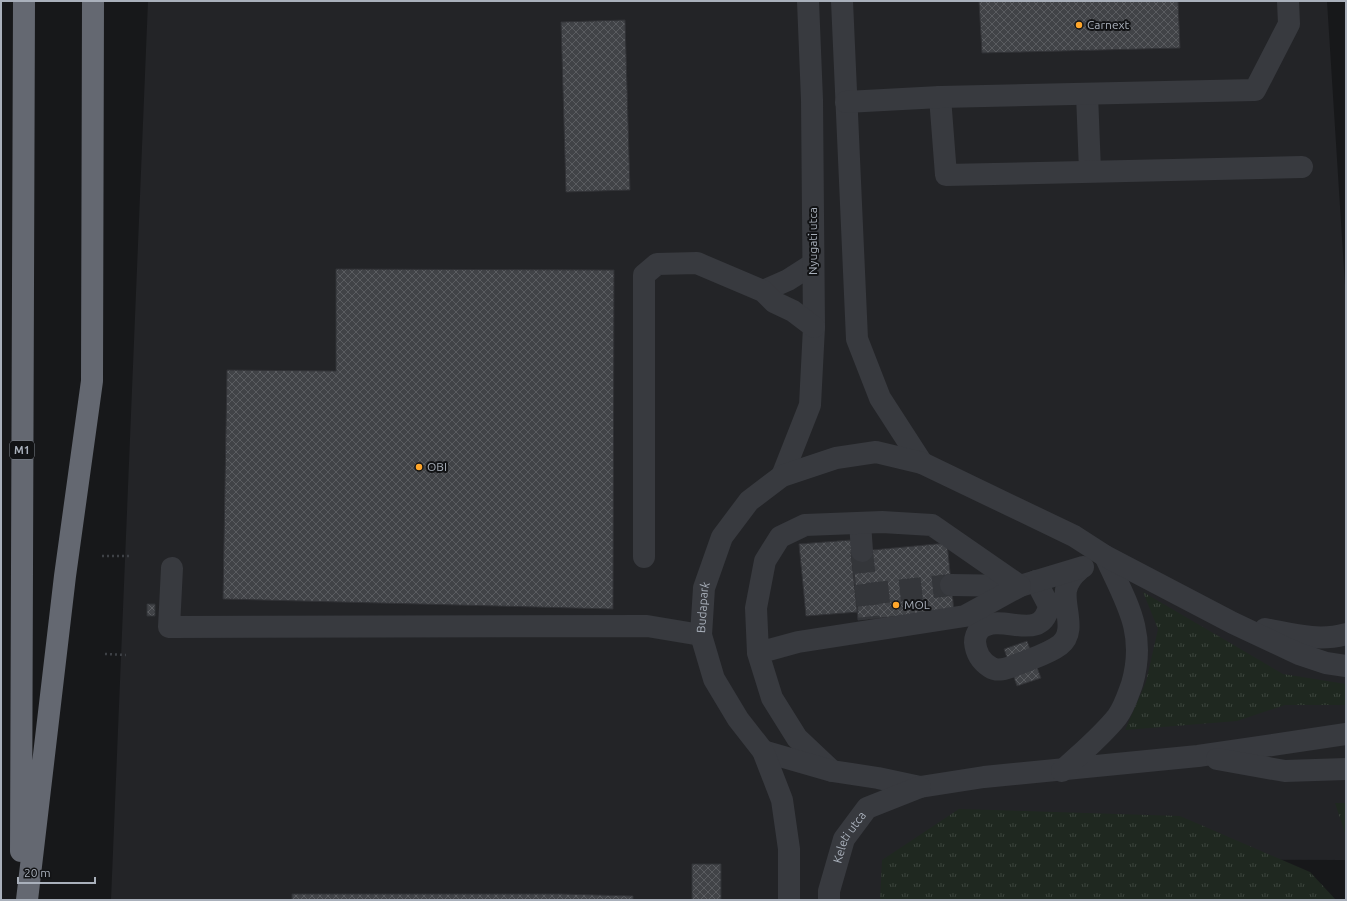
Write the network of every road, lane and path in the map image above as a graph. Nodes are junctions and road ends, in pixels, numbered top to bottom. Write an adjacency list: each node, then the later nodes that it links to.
1 (24, 1): 40 (highway, M1)
2 (93, 1): 41 (highway)
3 (808, 1): 11 (street, Nyugati utca)
4 (842, 1): 8 (street)
5 (1288, 1): 6 (street)
6 (1087, 94): 7 (street); 10 (street)
7 (940, 96): 8 (street); 10 (street)
8 (846, 102): 14 (street)
9 (1302, 167): 10 (street)
10 (1090, 171)
11 (813, 264): 12 (street); 13 (street, Nyugati utca)
12 (763, 291): 13 (street); 21 (street)
13 (814, 327): 15 (street, Nyugati utca)
14 (922, 463): 15 (street); 20 (street)
15 (782, 476): 28 (street, Budapark)
16 (860, 523): 17 (street); 24 (street); 29 (street)
17 (862, 551)
18 (102, 556): 19 (path)
19 (129, 556)
20 (1105, 556): 23 (street); 26 (street); 38 (street)
21 (644, 557)
22 (172, 568): 28 (street)
23 (1079, 570): 24 (street); 24 (street)
24 (1028, 584): 25 (street); 29 (street)
25 (951, 585)
26 (1233, 623): 27 (street); 32 (street)
27 (1346, 634)
28 (701, 635): 34 (street, Budapark)
29 (758, 653): 37 (street)
30 (105, 654): 31 (path)
31 (126, 656)
32 (1346, 666)
33 (1346, 734): 35 (street)
34 (763, 750): 37 (street); 42 (street)
35 (1198, 756): 36 (street); 38 (street)
36 (1346, 769)
37 (832, 771): 39 (street)
38 (1062, 771): 39 (street)
39 (920, 787): 43 (street, Keleti utca)
40 (21, 900)
41 (27, 900)
42 (790, 900)
43 (829, 900)

